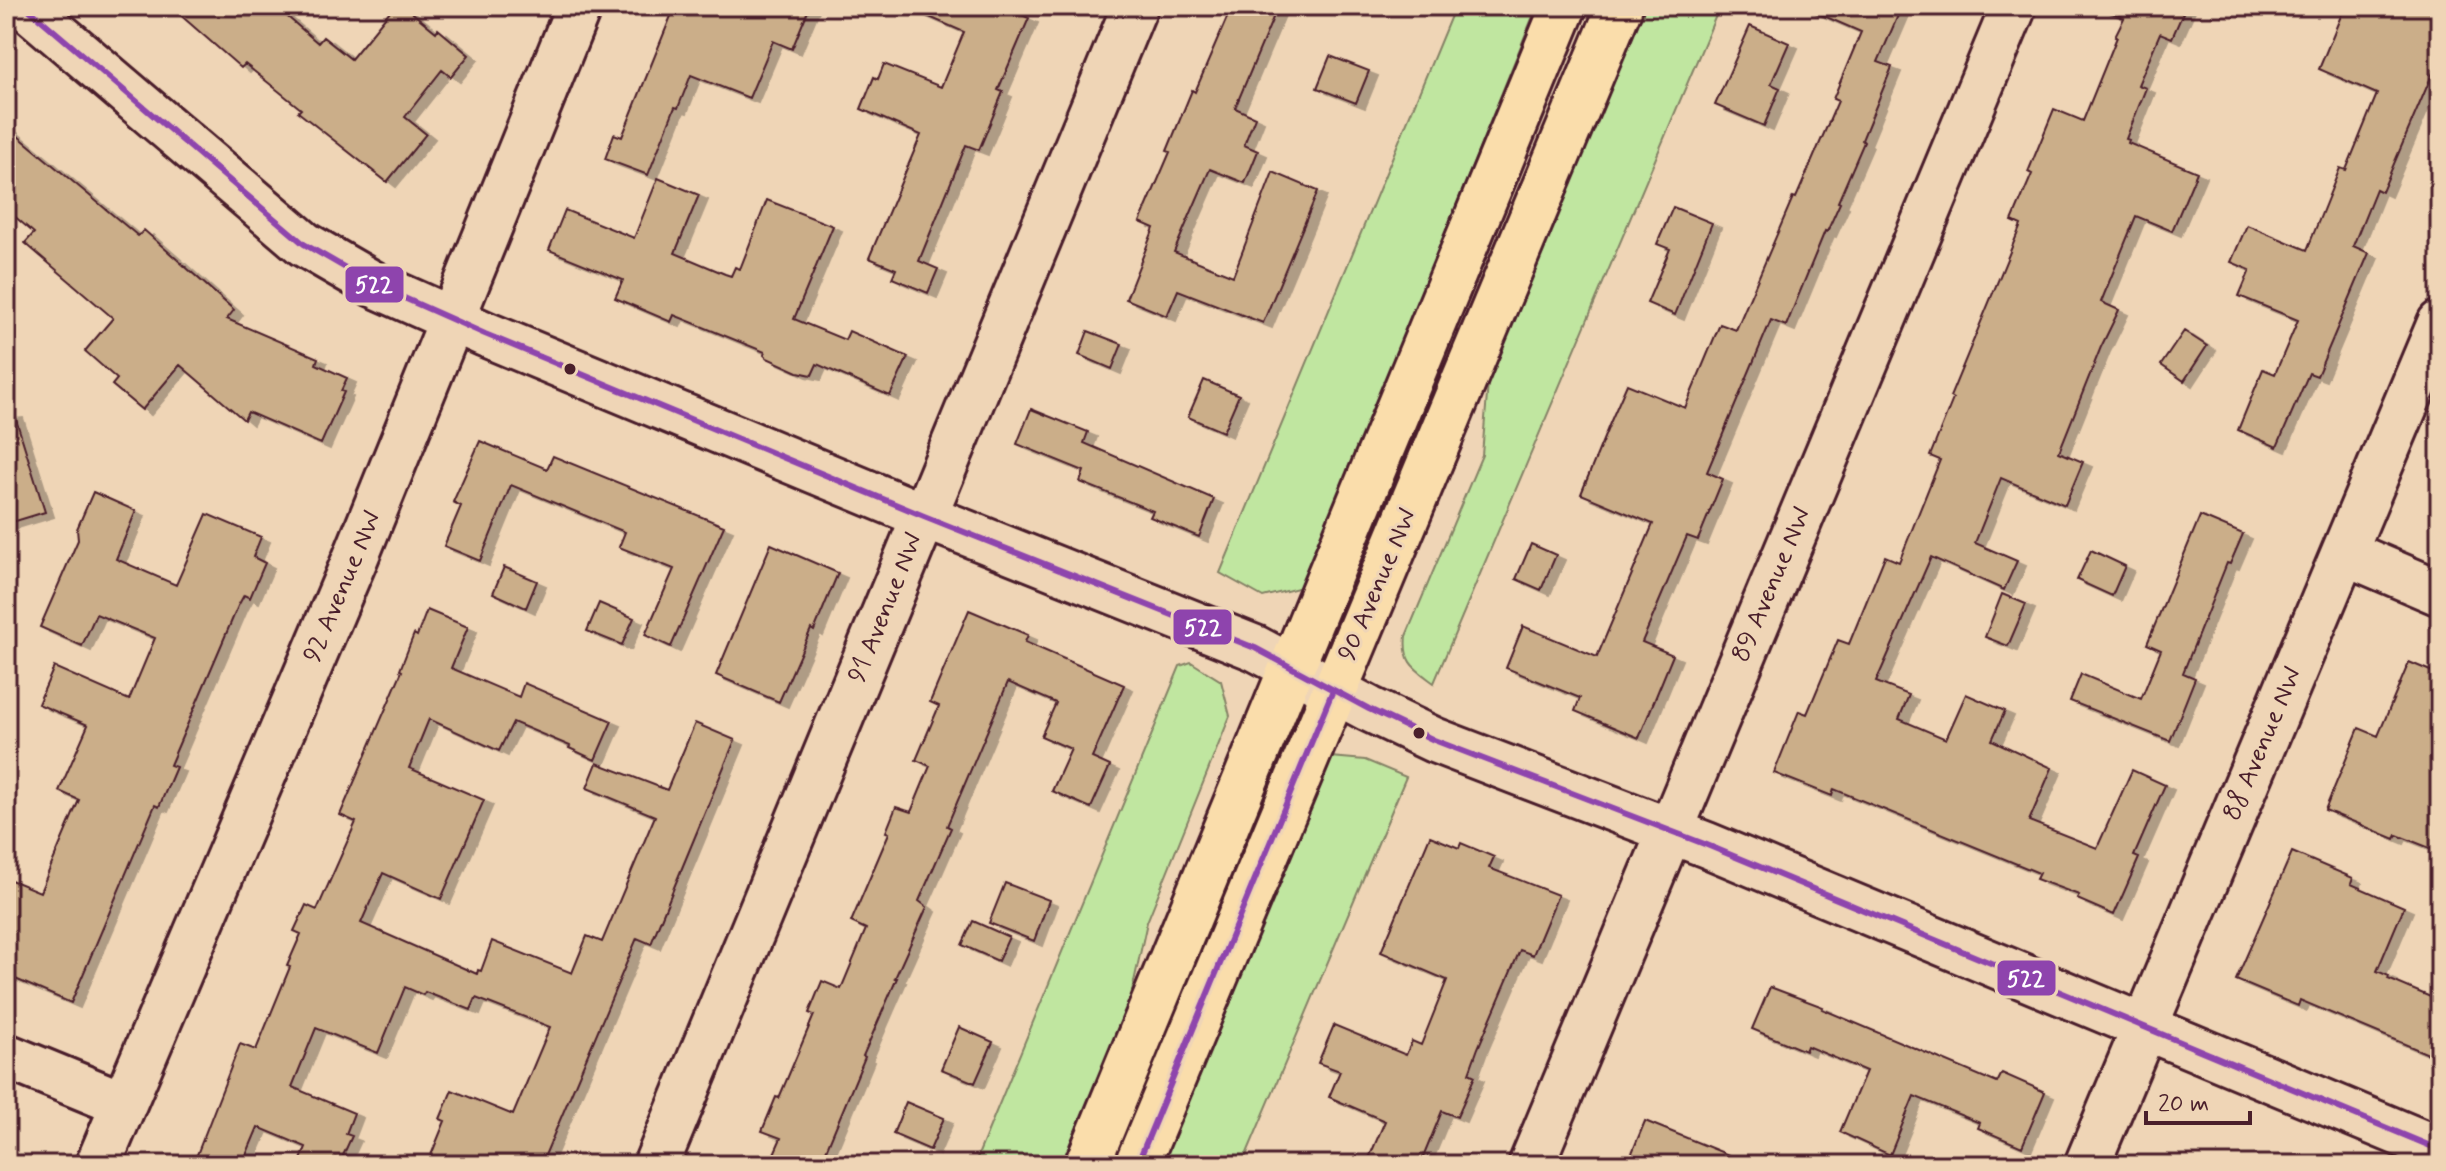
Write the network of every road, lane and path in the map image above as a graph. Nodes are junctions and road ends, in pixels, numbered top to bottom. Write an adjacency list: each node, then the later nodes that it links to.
1 (25, 6): 7 (street)
2 (579, 6): 7 (street, 92 Avenue NW)
3 (1135, 6): 9 (street, 91 Avenue NW)
4 (1564, 6): 12 (main road, 90 Avenue NW)
5 (1620, 6): 13 (main road, 90 Avenue NW)
6 (2014, 6): 14 (street, 89 Avenue NW)
7 (453, 320): 9 (street); 17 (street, 92 Avenue NW)
8 (2440, 323): 10 (street, 88 Avenue NW)
9 (924, 516): 12 (street); 20 (street, 91 Avenue NW)
10 (2344, 552): 11 (street); 15 (street, 88 Avenue NW)
11 (2440, 593)
12 (1292, 668): 13 (street); 21 (main road, 90 Avenue NW)
13 (1333, 690): 14 (street); 22 (main road, 90 Avenue NW)
14 (1670, 830): 15 (street); 23 (street, 89 Avenue NW)
15 (2144, 1026): 18 (street); 24 (street, 88 Avenue NW)
16 (6, 1056): 17 (street)
17 (123, 1104): 19 (street, 92 Avenue NW)
18 (2440, 1150)
19 (98, 1165)
20 (656, 1165)
21 (1087, 1165)
22 (1137, 1165)
23 (1531, 1165)
24 (2087, 1165)

